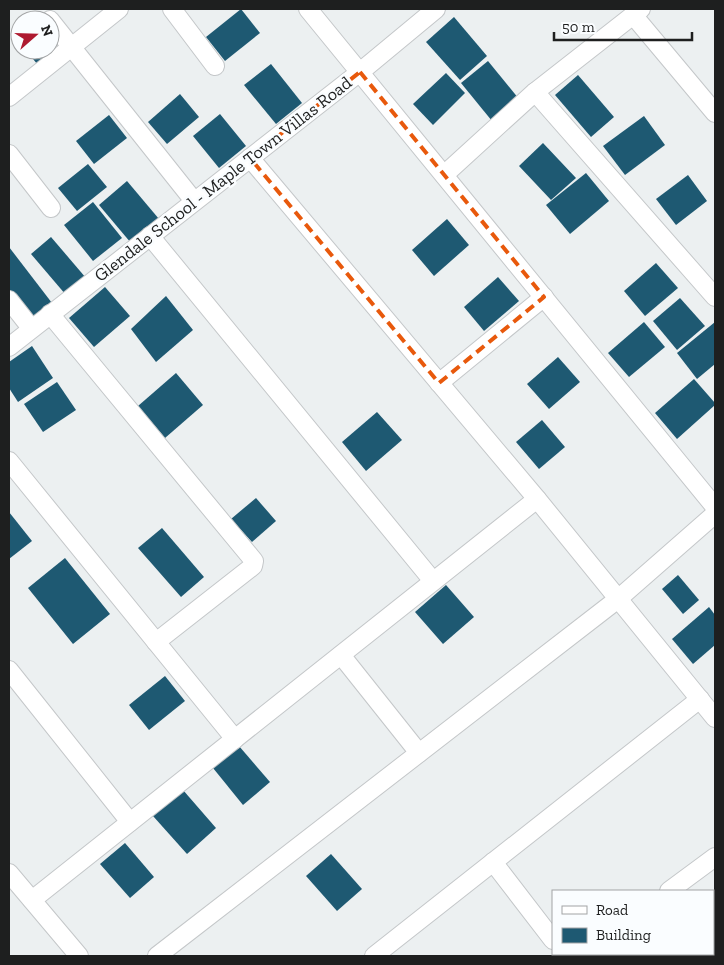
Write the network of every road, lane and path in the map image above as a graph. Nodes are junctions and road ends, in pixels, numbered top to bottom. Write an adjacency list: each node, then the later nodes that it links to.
1 (119, 9): 7 (street)
2 (172, 9): 8 (street)
3 (308, 9): 9 (street)
4 (436, 9): 9 (street, Glendale School - Maple Town Villas Road)
5 (637, 12): 10 (street); 12 (street)
6 (60, 33): 7 (street)
7 (71, 47): 11 (street); 16 (street)
8 (215, 66)
9 (360, 72): 14 (street, Glendale School - Maple Town Villas Road); 15 (street)
10 (535, 92): 15 (street); 20 (street)
11 (9, 98)
12 (715, 113)
13 (9, 154): 17 (street)
14 (250, 158): 16 (street, Glendale School - Maple Town Villas Road); 25 (street)
15 (444, 175): 19 (street)
16 (194, 201): 18 (street, Glendale School - Maple Town Villas Road)
17 (51, 208)
18 (150, 236): 22 (street, Glendale School - Maple Town Villas Road); 30 (street)
19 (544, 297): 25 (street); 28 (street)
20 (715, 297)
21 (9, 300): 23 (street)
22 (50, 314): 23 (street, Glendale School - Maple Town Villas Road); 32 (street)
23 (32, 328): 24 (street, Glendale School - Maple Town Villas Road)
24 (9, 347)
25 (439, 383): 27 (street)
26 (9, 461): 32 (street)
27 (536, 499): 30 (street); 31 (street)
28 (715, 507)
29 (715, 514): 31 (street)
30 (433, 581): 33 (street)
31 (618, 599): 35 (street); 38 (street)
32 (156, 642): 37 (street)
33 (340, 655): 37 (street); 38 (street)
34 (9, 670): 39 (street)
35 (700, 699): 36 (street); 41 (street)
36 (715, 718)
37 (235, 738): 39 (street)
38 (419, 753): 47 (street)
39 (130, 822): 44 (street)
40 (715, 857): 43 (street)
41 (493, 862): 45 (street); 48 (street)
42 (9, 873): 44 (street)
43 (679, 888)
44 (32, 900): 46 (street)
45 (552, 939)
46 (79, 956)
47 (157, 956)
48 (374, 956)

